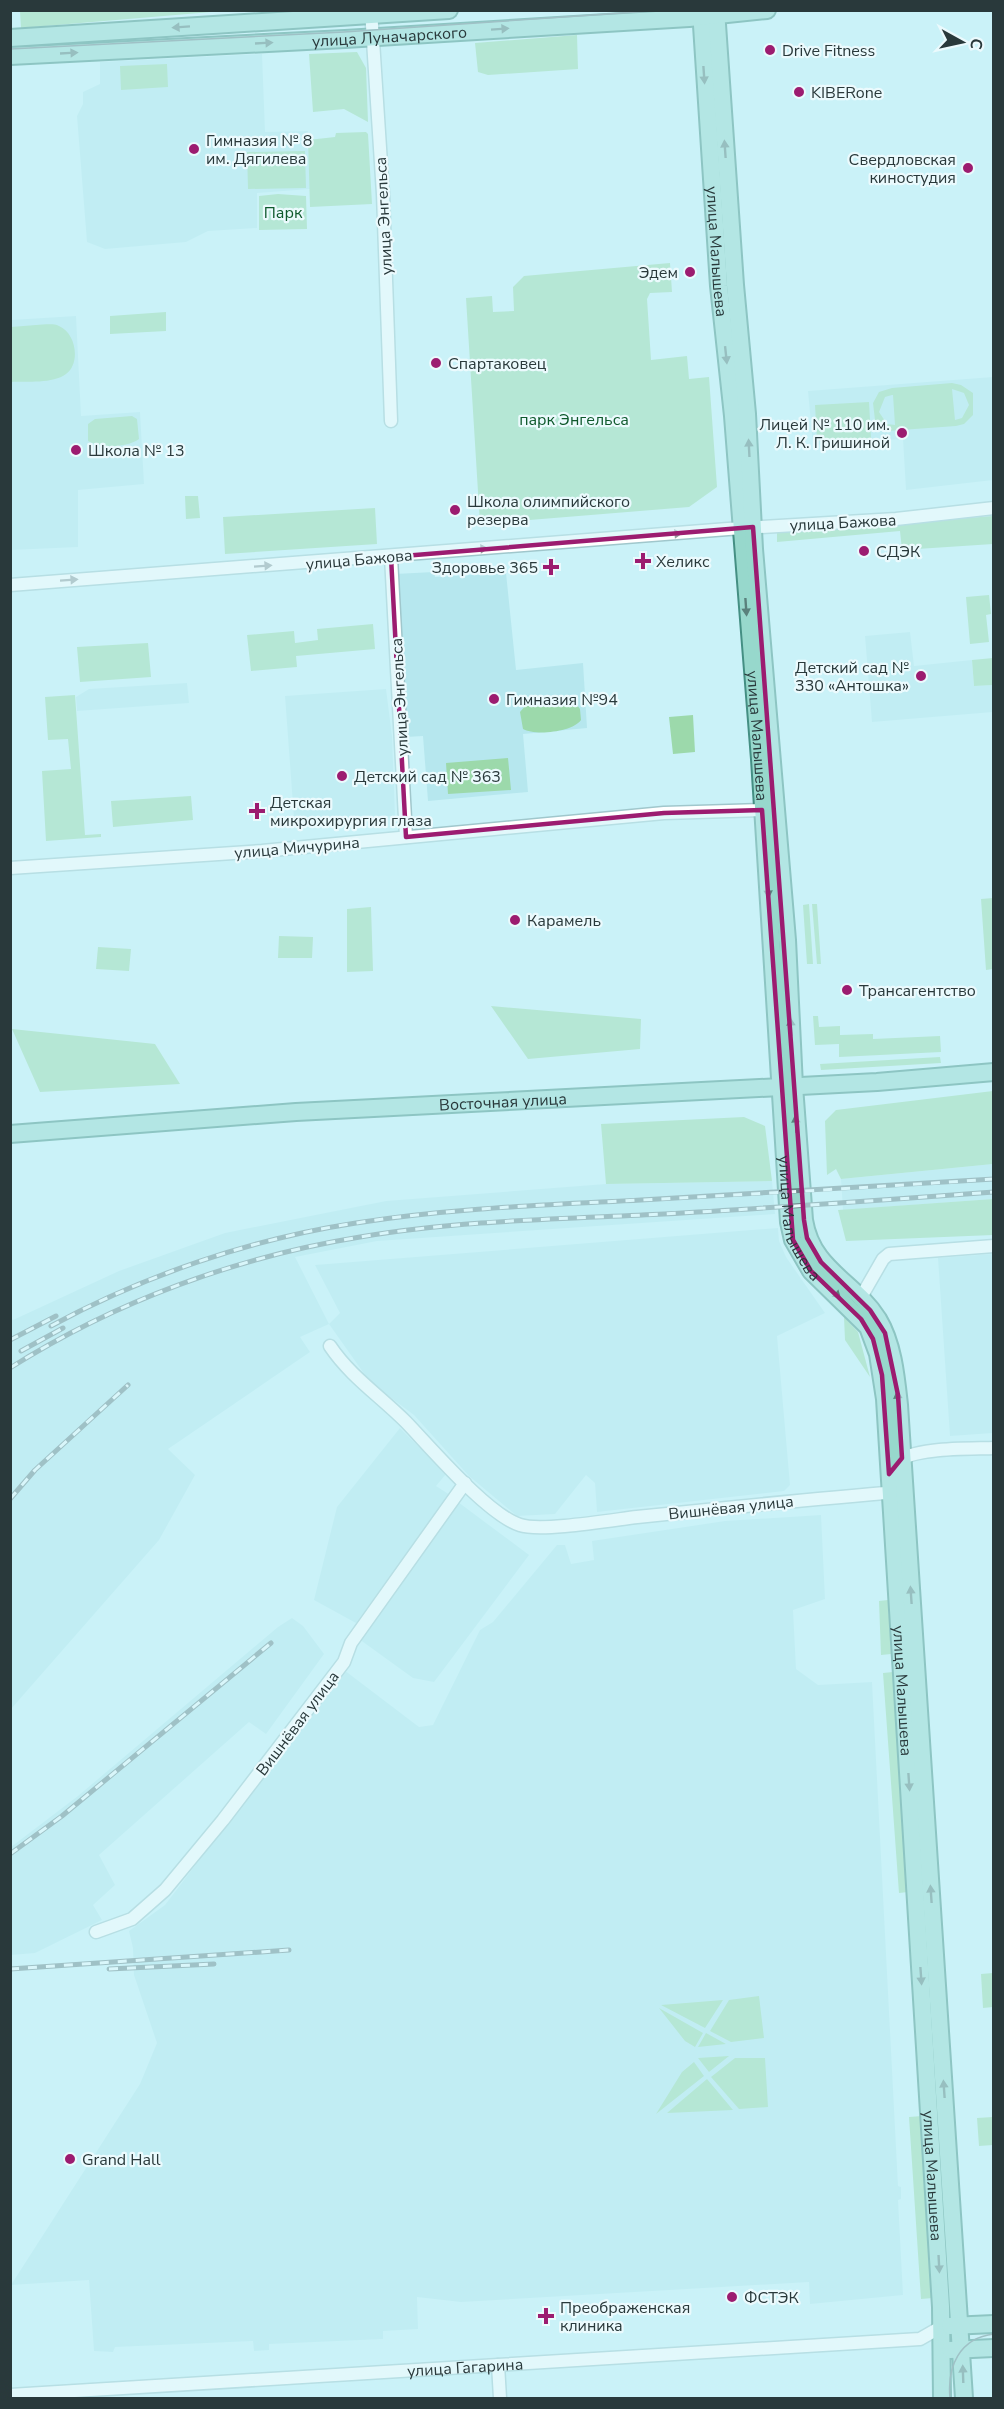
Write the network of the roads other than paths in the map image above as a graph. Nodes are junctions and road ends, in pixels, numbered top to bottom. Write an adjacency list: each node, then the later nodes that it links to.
1 (449, 10): 3 (main road, улица Луначарского)
2 (767, 10): 4 (main road, улица Луначарского)
3 (371, 13): 5 (street, улица Энгельса); 6 (main road, улица Луначарского, one-way to 6)
4 (708, 13): 5 (main road, улица Луначарского, one-way to 4); 10 (main road, улица Малышева)
5 (373, 37): 7 (main road, улица Луначарского, one-way to 5); 8 (street, улица Энгельса)
6 (10, 38)
7 (10, 56)
8 (391, 421)
9 (993, 508): 10 (street, улица Бажова)
10 (747, 528): 11 (street, улица Бажова, one-way to 10); 13 (main road, улица Малышева, one-way to 13); 17 (main road, улица Малышева, one-way to 10)
11 (391, 557): 12 (street, улица Бажова, one-way to 11); 14 (street, улица Энгельса)
12 (10, 585)
13 (762, 810): 14 (street, улица Мичурина); 17 (main road, улица Малышева, one-way to 17)
14 (406, 837): 15 (street, улица Мичурина)
15 (10, 868)
16 (993, 1072): 17 (main road, Восточная улица)
17 (787, 1086): 18 (main road, Восточная улица); 20 (main road, улица Малышева, one-way to 17); 24 (main road, улица Малышева, one-way to 24)
18 (10, 1134)
19 (993, 1246): 20 (street)
20 (860, 1299): 23 (main road, улица Малышева, one-way to 20)
21 (330, 1346): 25 (street, Вишнёвая улица)
22 (993, 1448): 23 (street)
23 (903, 1458): 24 (street); 26 (main road, улица Малышева)
24 (890, 1474): 26 (main road, улица Малышева)
25 (465, 1483): 26 (street, Вишнёвая улица); 27 (street, Вишнёвая улица)
26 (897, 1492): 29 (main road, улица Малышева, one-way to 26); 30 (main road, улица Малышева, one-way to 30)
27 (96, 1932)
28 (993, 2324): 29 (main road)
29 (959, 2325): 30 (main road); 34 (main road, улица Малышева)
30 (940, 2326): 31 (street, улица Гагарина); 33 (main road, улица Малышева)
31 (920, 2339): 33 (street); 35 (street, улица Гагарина)
32 (993, 2348): 34 (main road)
33 (940, 2349): 34 (main road); 39 (main road, улица Малышева)
34 (962, 2350): 40 (main road, улица Малышева, one-way to 34)
35 (498, 2365): 37 (street, улица Гагарина); 38 (street)
36 (10, 2395): 37 (street, улица Гагарина)
37 (33, 2396)
38 (500, 2398)
39 (942, 2398)
40 (964, 2398)

